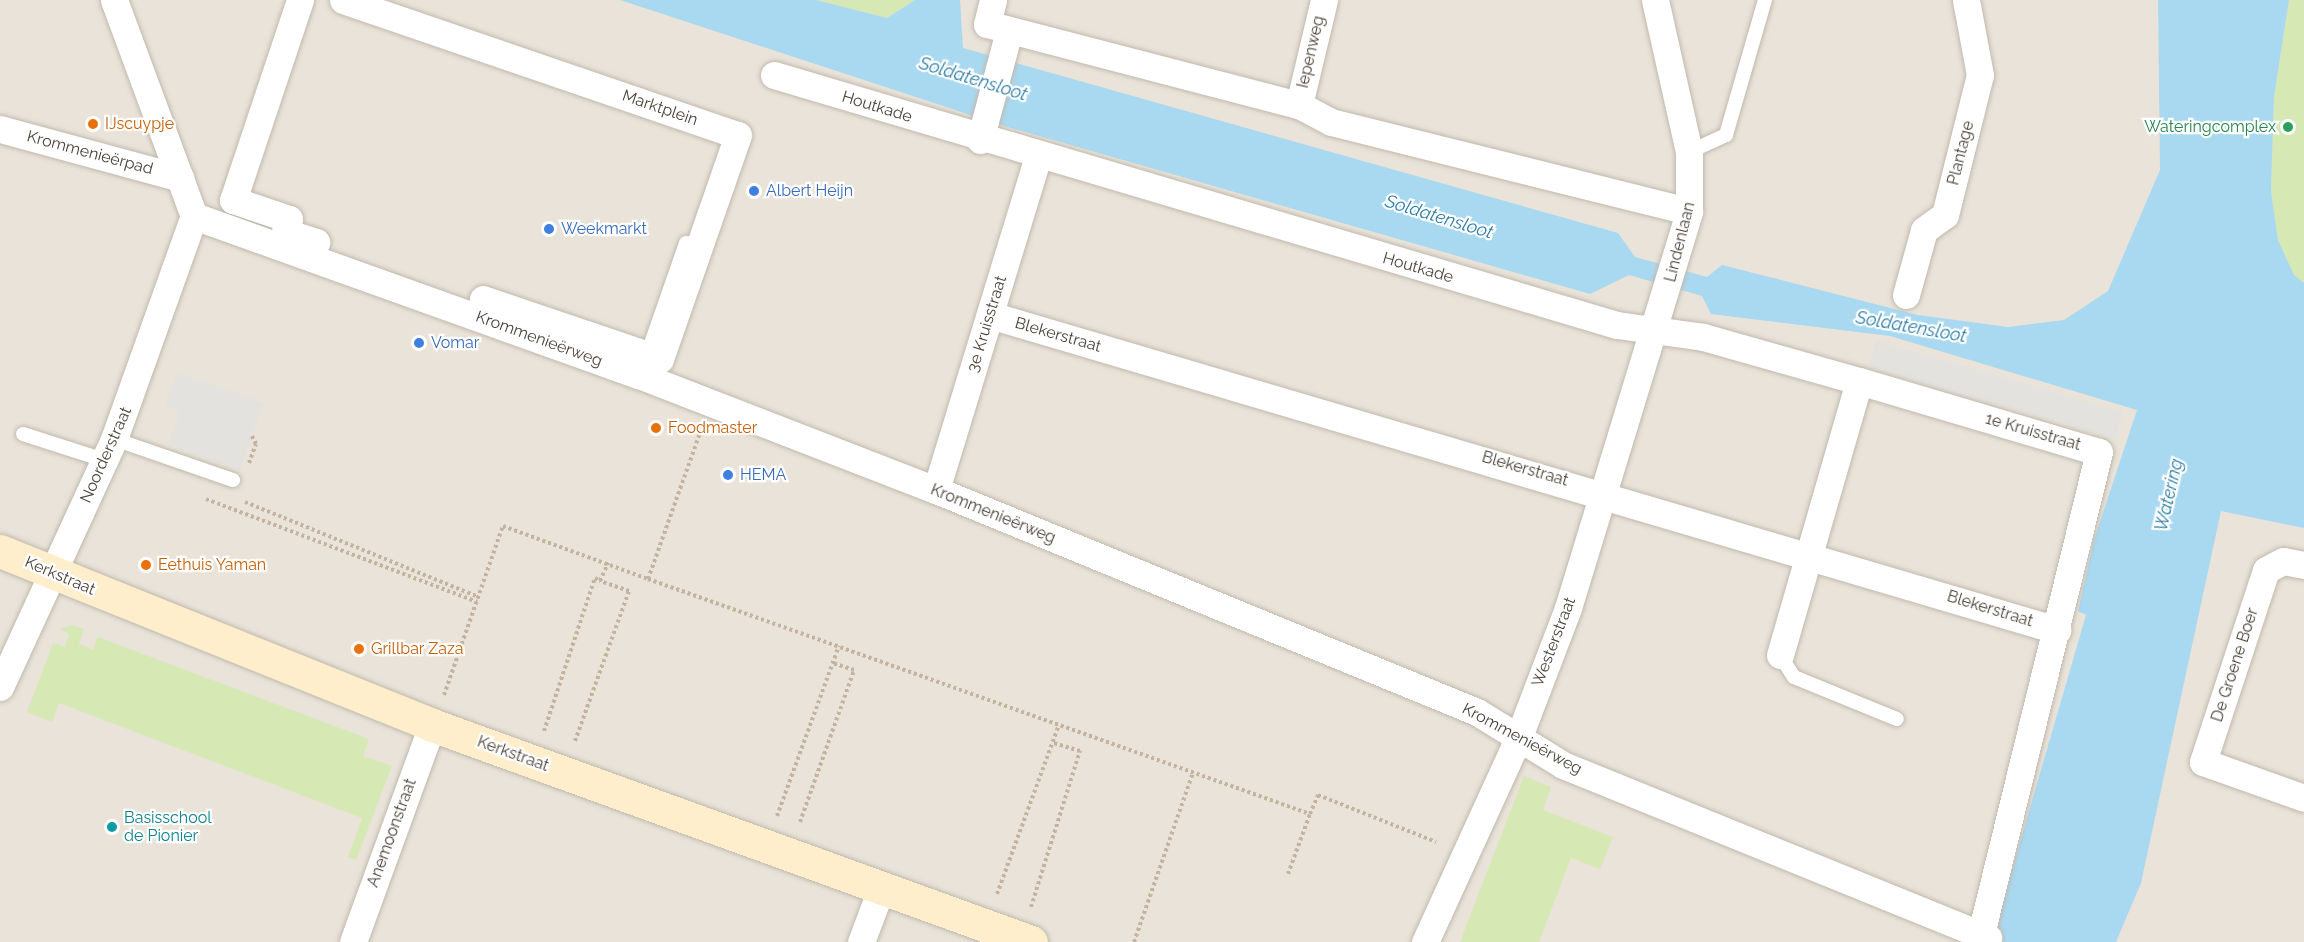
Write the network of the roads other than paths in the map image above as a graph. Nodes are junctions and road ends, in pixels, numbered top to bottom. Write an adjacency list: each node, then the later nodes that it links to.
1 (114, 0): 17 (street)
2 (300, 0): 23 (street)
3 (344, 0): 23 (street, Marktplein)
4 (993, 0): 9 (street)
5 (1324, 0): 11 (street, Iepenweg)
6 (1655, 0): 14 (street, Lindenlaan)
7 (1765, 0): 14 (lane)
8 (1966, 0): 20 (street, Plantage)
9 (1007, 41): 11 (street); 13 (street)
10 (774, 75): 13 (street, Houtkade)
11 (1299, 105): 18 (street)
12 (0, 129): 17 (street, Krommenieërpad)
13 (984, 131): 15 (street, Houtkade)
14 (1689, 152): 18 (street, Lindenlaan)
15 (1038, 157): 21 (street, 3e Kruisstraat); 22 (street, Houtkade)
16 (712, 170): 23 (lane)
17 (180, 178): 19 (street)
18 (1689, 211): 22 (street, Lindenlaan)
19 (194, 216): 23 (street, Krommenieërweg); 26 (street, Noorderstraat)
20 (1906, 295)
21 (990, 315): 28 (street, 3e Kruisstraat); 29 (street, Blekerstraat)
22 (1655, 332): 24 (street, Houtkade); 29 (street, Westerstraat)
23 (643, 365): 28 (street, Krommenieërweg)
24 (1859, 381): 31 (street); 34 (street, 1e Kruisstraat)
25 (23, 434): 26 (lane)
26 (109, 450): 27 (lane); 33 (street, Noorderstraat)
27 (233, 480)
28 (936, 490): 39 (street, Krommenieërweg)
29 (1606, 493): 31 (street, Blekerstraat); 39 (street, Westerstraat)
30 (0, 551): 33 (street, Kerkstraat)
31 (1811, 555): 34 (street, Blekerstraat); 35 (street)
32 (2304, 565): 40 (street, De Groene Boer)
33 (52, 572): 36 (street, Noorderstraat); 38 (street, Kerkstraat)
34 (2057, 630): 42 (street, 1e Kruisstraat)
35 (1780, 655): 37 (lane)
36 (0, 687)
37 (1897, 719)
38 (432, 724): 41 (street, Kerkstraat); 44 (street, Anemoonstraat)
39 (1518, 739): 42 (street, Krommenieërweg); 46 (street, Westerstraat)
40 (2304, 798)
41 (882, 886): 43 (street, Kerkstraat); 45 (street)
42 (1982, 938)
43 (1026, 940)
44 (353, 942)
45 (861, 942)
46 (1425, 942)

